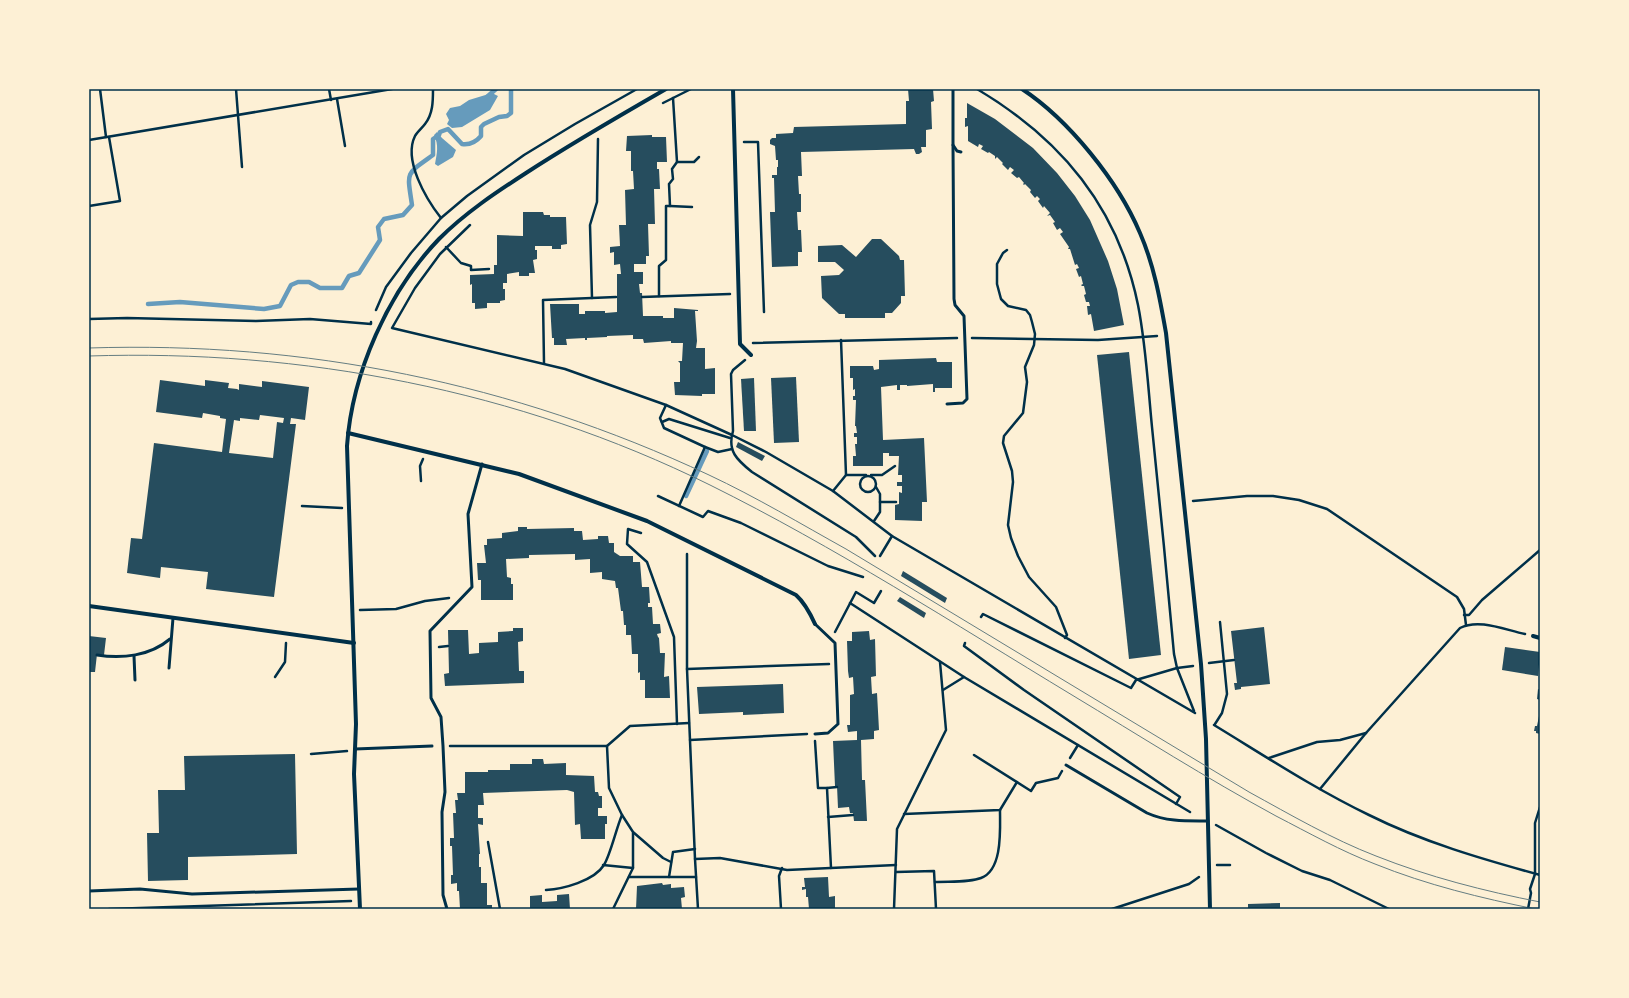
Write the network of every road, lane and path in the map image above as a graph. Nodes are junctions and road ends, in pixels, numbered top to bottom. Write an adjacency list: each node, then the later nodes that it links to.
1 (100, 89): 19 (path)
2 (236, 89): 17 (path)
3 (329, 89): 15 (path)
4 (392, 89): 14 (path)
5 (433, 89): 6 (path)
6 (638, 89)
7 (666, 89): 34 (street)
8 (691, 89): 13 (path)
9 (733, 89): 22 (street)
10 (953, 89): 24 (lane)
11 (977, 89): 47 (path)
12 (1022, 89): 46 (street)
13 (673, 98): 16 (path); 28 (path)
14 (337, 99): 15 (path); 25 (path)
15 (331, 100): 17 (path)
16 (661, 104)
17 (237, 116): 19 (path); 29 (path)
18 (603, 136): 20 (path)
19 (108, 137): 21 (path); 30 (path)
20 (598, 139): 23 (path); 42 (path)
21 (89, 140)
22 (735, 142): 38 (street); 43 (path)
23 (591, 143)
24 (953, 145): 26 (lane); 48 (lane)
25 (345, 146)
26 (961, 152)
27 (699, 157): 28 (path)
28 (677, 162): 31 (path)
29 (242, 167)
30 (89, 206)
31 (670, 206): 32 (path); 39 (path)
32 (692, 207)
33 (475, 221): 35 (path)
34 (439, 239): 35 (path); 57 (street)
35 (447, 248): 37 (path); 53 (path)
36 (1007, 250): 49 (path)
37 (489, 269)
38 (739, 294): 39 (path); 51 (street)
39 (659, 296): 41 (path)
40 (616, 297): 42 (path)
41 (642, 297)
42 (592, 298): 53 (path)
43 (764, 312)
44 (89, 319): 45 (path)
45 (371, 324)
46 (1166, 335): 47 (path); 73 (street)
47 (1142, 337): 49 (path); 112 (path)
48 (965, 338): 49 (path); 50 (path); 54 (lane)
49 (1034, 339): 97 (path)
50 (841, 340): 51 (path); 65 (path)
51 (740, 344): 52 (street)
52 (751, 355): 58 (path)
53 (544, 363): 55 (path)
54 (947, 404)
55 (666, 405): 56 (path); 58 (path)
56 (662, 422): 59 (path); 60 (path)
57 (348, 433): 62 (street); 76 (street)
58 (732, 434): 59 (path); 69 (path)
59 (730, 438): 61 (path)
60 (704, 449): 61 (path); 75 (path)
61 (732, 449): 82 (path)
62 (426, 451): 63 (street); 67 (path)
63 (482, 464): 86 (lane); 94 (street)
64 (895, 466): 66 (path)
65 (846, 475): 66 (path); 69 (path)
66 (867, 475): 68 (path); 68 (path)
67 (421, 480)
68 (876, 487): 71 (path)
69 (833, 491): 77 (path)
70 (658, 496): 75 (path)
71 (880, 502): 72 (path); 77 (path)
72 (896, 502)
73 (1184, 502): 90 (path); 110 (street)
74 (302, 506): 76 (path)
75 (679, 506): 84 (path)
76 (349, 508): 100 (street)
77 (874, 521): 79 (path)
78 (641, 533): 120 (path)
79 (892, 536): 83 (path); 97 (path)
80 (1540, 550): 90 (path)
81 (687, 554): 113 (path)
82 (875, 556)
83 (880, 556)
84 (863, 577)
85 (881, 591): 87 (path)
86 (461, 596): 89 (path); 126 (lane)
87 (850, 603): 101 (path); 108 (path)
88 (89, 606): 92 (street)
89 (368, 610)
90 (1464, 615): 95 (path)
91 (981, 617): 117 (path)
92 (173, 618): 99 (lane); 100 (street)
93 (1220, 622): 107 (path)
94 (815, 624): 101 (lane)
95 (1466, 625): 96 (path); 121 (path)
96 (1533, 636): 98 (street)
97 (1065, 638): 117 (path)
98 (1540, 638)
99 (170, 639): 105 (lane); 111 (lane)
100 (354, 643): 128 (street)
101 (835, 643): 109 (lane)
102 (965, 643): 137 (path)
103 (286, 650): 115 (path)
104 (97, 655): 105 (lane)
105 (134, 656): 116 (lane)
106 (1234, 660): 107 (path)
107 (1224, 661): 110 (path); 131 (path)
108 (940, 662): 114 (path); 118 (path)
109 (836, 664): 113 (path); 122 (lane)
110 (1201, 664): 112 (path); 145 (street)
111 (168, 668)
112 (1177, 668): 117 (path); 117 (path)
113 (687, 669): 119 (path)
114 (964, 677): 118 (path); 124 (path)
115 (275, 678)
116 (135, 680)
117 (1136, 680)
118 (943, 690): 141 (path)
119 (689, 723): 120 (path); 123 (path)
120 (677, 724): 127 (path)
121 (1366, 733): 131 (path); 136 (path)
122 (815, 734): 123 (path); 135 (path)
123 (690, 740): 148 (path)
124 (1078, 745): 132 (path); 137 (path)
125 (432, 746): 128 (lane)
126 (443, 746): 127 (path); 171 (lane)
127 (607, 746): 142 (path)
128 (355, 749): 129 (path); 165 (street)
129 (311, 754)
130 (974, 755): 133 (path)
131 (1269, 758): 136 (path)
132 (1066, 765): 133 (path); 145 (lane)
133 (1017, 782): 139 (path)
134 (837, 787): 135 (path)
135 (827, 788): 144 (path)
136 (1320, 789): 159 (path)
137 (1176, 804): 140 (path)
138 (1540, 808): 159 (path)
139 (1000, 810): 141 (path); 164 (path)
140 (1191, 812)
141 (903, 814): 152 (path)
142 (622, 815): 146 (path); 151 (path)
143 (853, 815): 144 (path)
144 (828, 817): 157 (path)
145 (1208, 821): 154 (street); 180 (path)
146 (634, 832): 150 (path); 155 (path)
147 (488, 842): 172 (path)
148 (695, 849): 149 (path); 150 (path)
149 (696, 859): 156 (path); 163 (path)
150 (671, 862): 162 (path)
151 (603, 865): 155 (path); 166 (path)
152 (896, 865): 157 (path); 158 (path)
153 (1230, 865): 154 (path)
154 (1209, 866): 178 (path); 179 (street)
155 (633, 868): 161 (path)
156 (782, 868): 157 (path); 175 (path)
157 (831, 868)
158 (896, 872): 164 (path); 176 (path)
159 (1535, 874): 160 (path); 181 (path)
160 (1540, 875)
161 (629, 877): 162 (path); 173 (path)
162 (669, 877): 163 (path)
163 (696, 877): 174 (path)
164 (935, 882): 177 (path)
165 (359, 889): 167 (lane); 168 (street)
166 (546, 890)
167 (89, 891)
168 (360, 901): 169 (path); 170 (street)
169 (110, 909)
170 (360, 909)
171 (447, 909)
172 (500, 909)
173 (613, 909)
174 (698, 909)
175 (781, 909)
176 (894, 909)
177 (936, 909)
178 (1112, 909)
179 (1210, 909)
180 (1389, 909)
181 (1528, 909)

